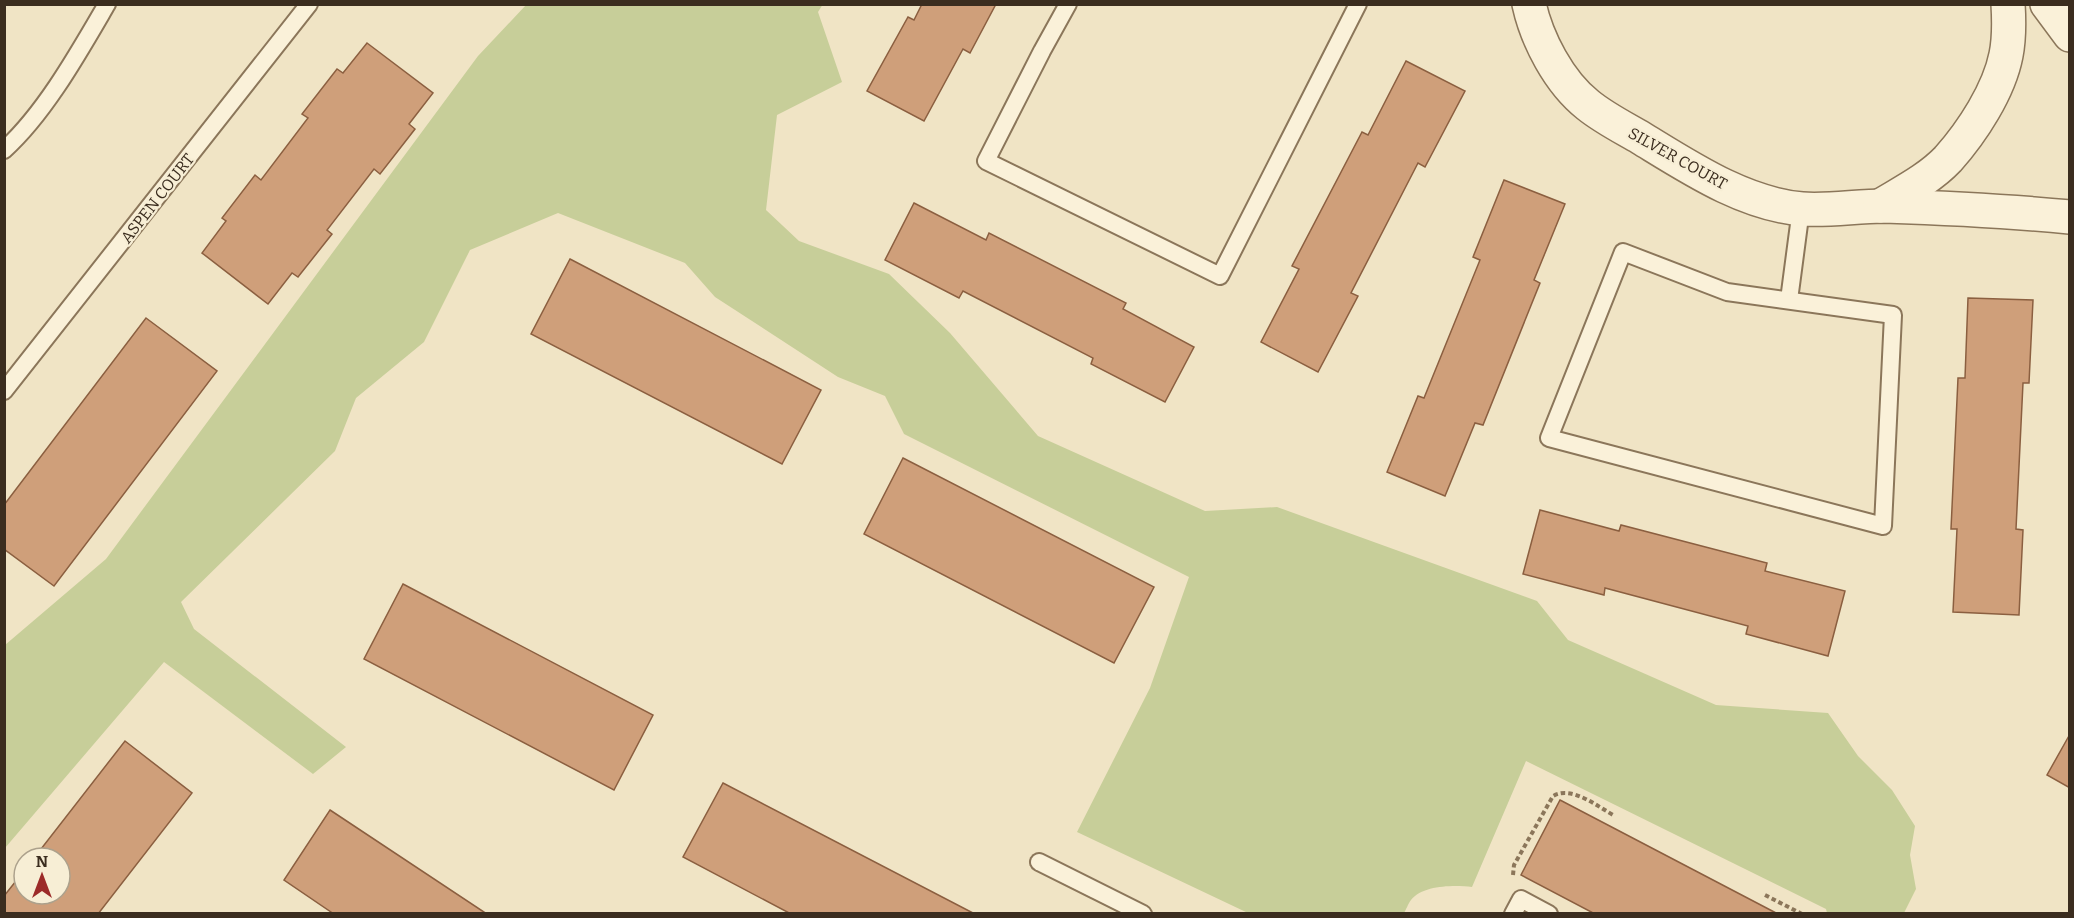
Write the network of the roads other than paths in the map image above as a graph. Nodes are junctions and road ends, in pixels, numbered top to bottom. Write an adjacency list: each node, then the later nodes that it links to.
1 (107, 4): 9 (lane)
2 (309, 4): 14 (lane, ASPEN COURT)
3 (1068, 4): 4 (lane)
4 (1358, 4)
5 (1528, 4): 11 (street, SILVER COURT)
6 (2008, 4): 10 (street)
7 (2047, 4): 8 (street)
8 (2070, 35)
9 (4, 150)
10 (1880, 206): 11 (street, SILVER COURT); 12 (street, SILVER COURT)
11 (1801, 209): 13 (lane)
12 (2070, 217)
13 (1789, 300): 13 (lane)
14 (4, 391)
15 (1039, 862): 17 (lane)
16 (1515, 910): 18 (lane)
17 (1143, 914)
18 (1549, 914)

